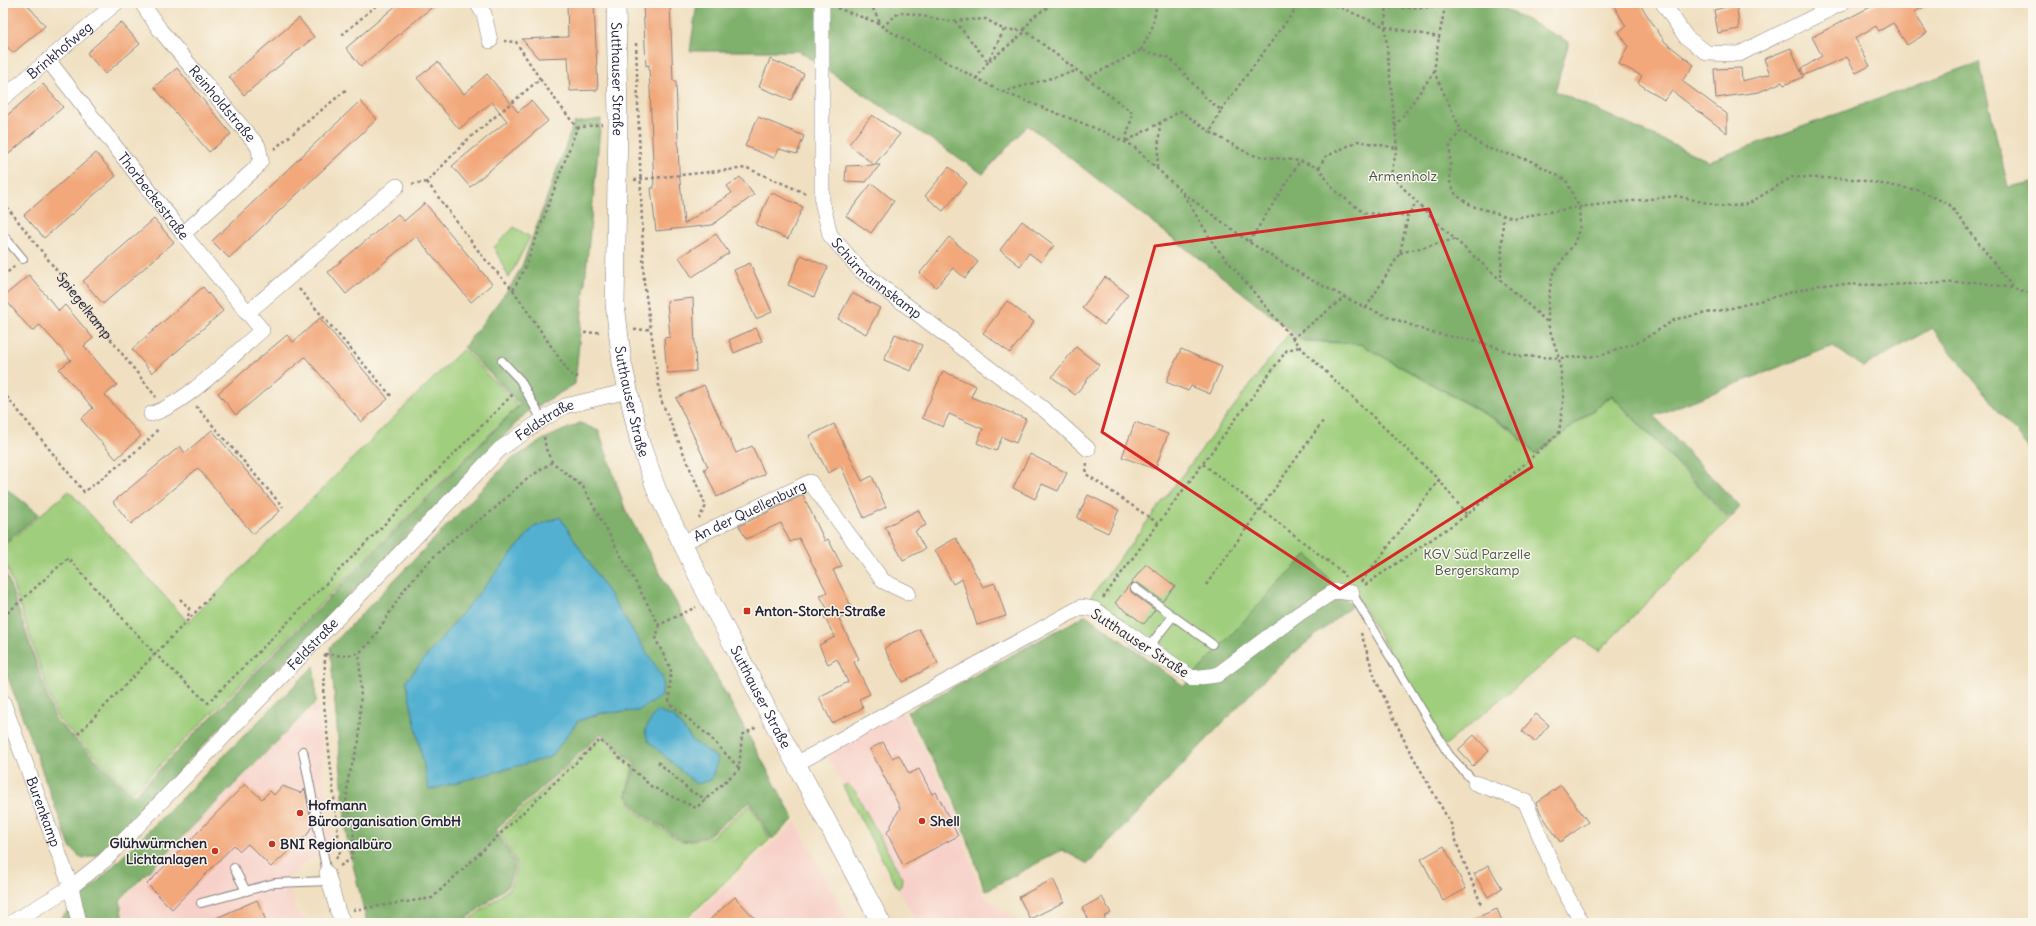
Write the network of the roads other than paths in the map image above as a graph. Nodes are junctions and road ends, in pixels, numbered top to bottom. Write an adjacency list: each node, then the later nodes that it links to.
1 (116, 3): 9 (street, Brinkhofweg)
2 (142, 3): 12 (street, Reinholdstraße)
3 (477, 3): 8 (street)
4 (616, 3): 17 (street, Sutthauser Straße)
5 (1663, 3): 6 (street)
6 (1842, 3)
7 (828, 5): 20 (street, Schürmannskamp)
8 (490, 41)
9 (48, 60): 10 (street, Brinkhofweg); 12 (street, Thorbeckestraße)
10 (3, 98)
11 (397, 186): 15 (street)
12 (183, 234): 15 (street, Thorbeckestraße)
13 (3, 235): 14 (lane)
14 (23, 259)
15 (248, 313): 18 (street, Thorbeckestraße)
16 (502, 361): 19 (lane)
17 (628, 391): 19 (street, Feldstraße); 21 (street, Sutthauser Straße)
18 (158, 412)
19 (542, 420): 34 (street, Feldstraße)
20 (1088, 449)
21 (682, 544): 23 (street, An der Quellenburg); 30 (street, Sutthauser Straße)
22 (1134, 588): 25 (lane)
23 (908, 593)
24 (1352, 594): 27 (street, Sutthauser Straße); 31 (lane)
25 (1173, 616): 26 (lane); 27 (lane)
26 (1212, 644)
27 (1148, 648): 30 (street, Sutthauser Straße)
28 (3, 702): 34 (street, Burenkamp)
29 (303, 751): 33 (lane)
30 (796, 764): 40 (street, Sutthauser Straße)
31 (1475, 783): 41 (street)
32 (234, 868): 35 (lane)
33 (328, 877): 35 (lane); 37 (street)
34 (71, 887): 38 (street, Feldstraße); 39 (street, Burenkamp)
35 (246, 891): 36 (lane)
36 (201, 902)
37 (341, 918)
38 (11, 923)
39 (79, 923)
40 (881, 923)
41 (1582, 923)

